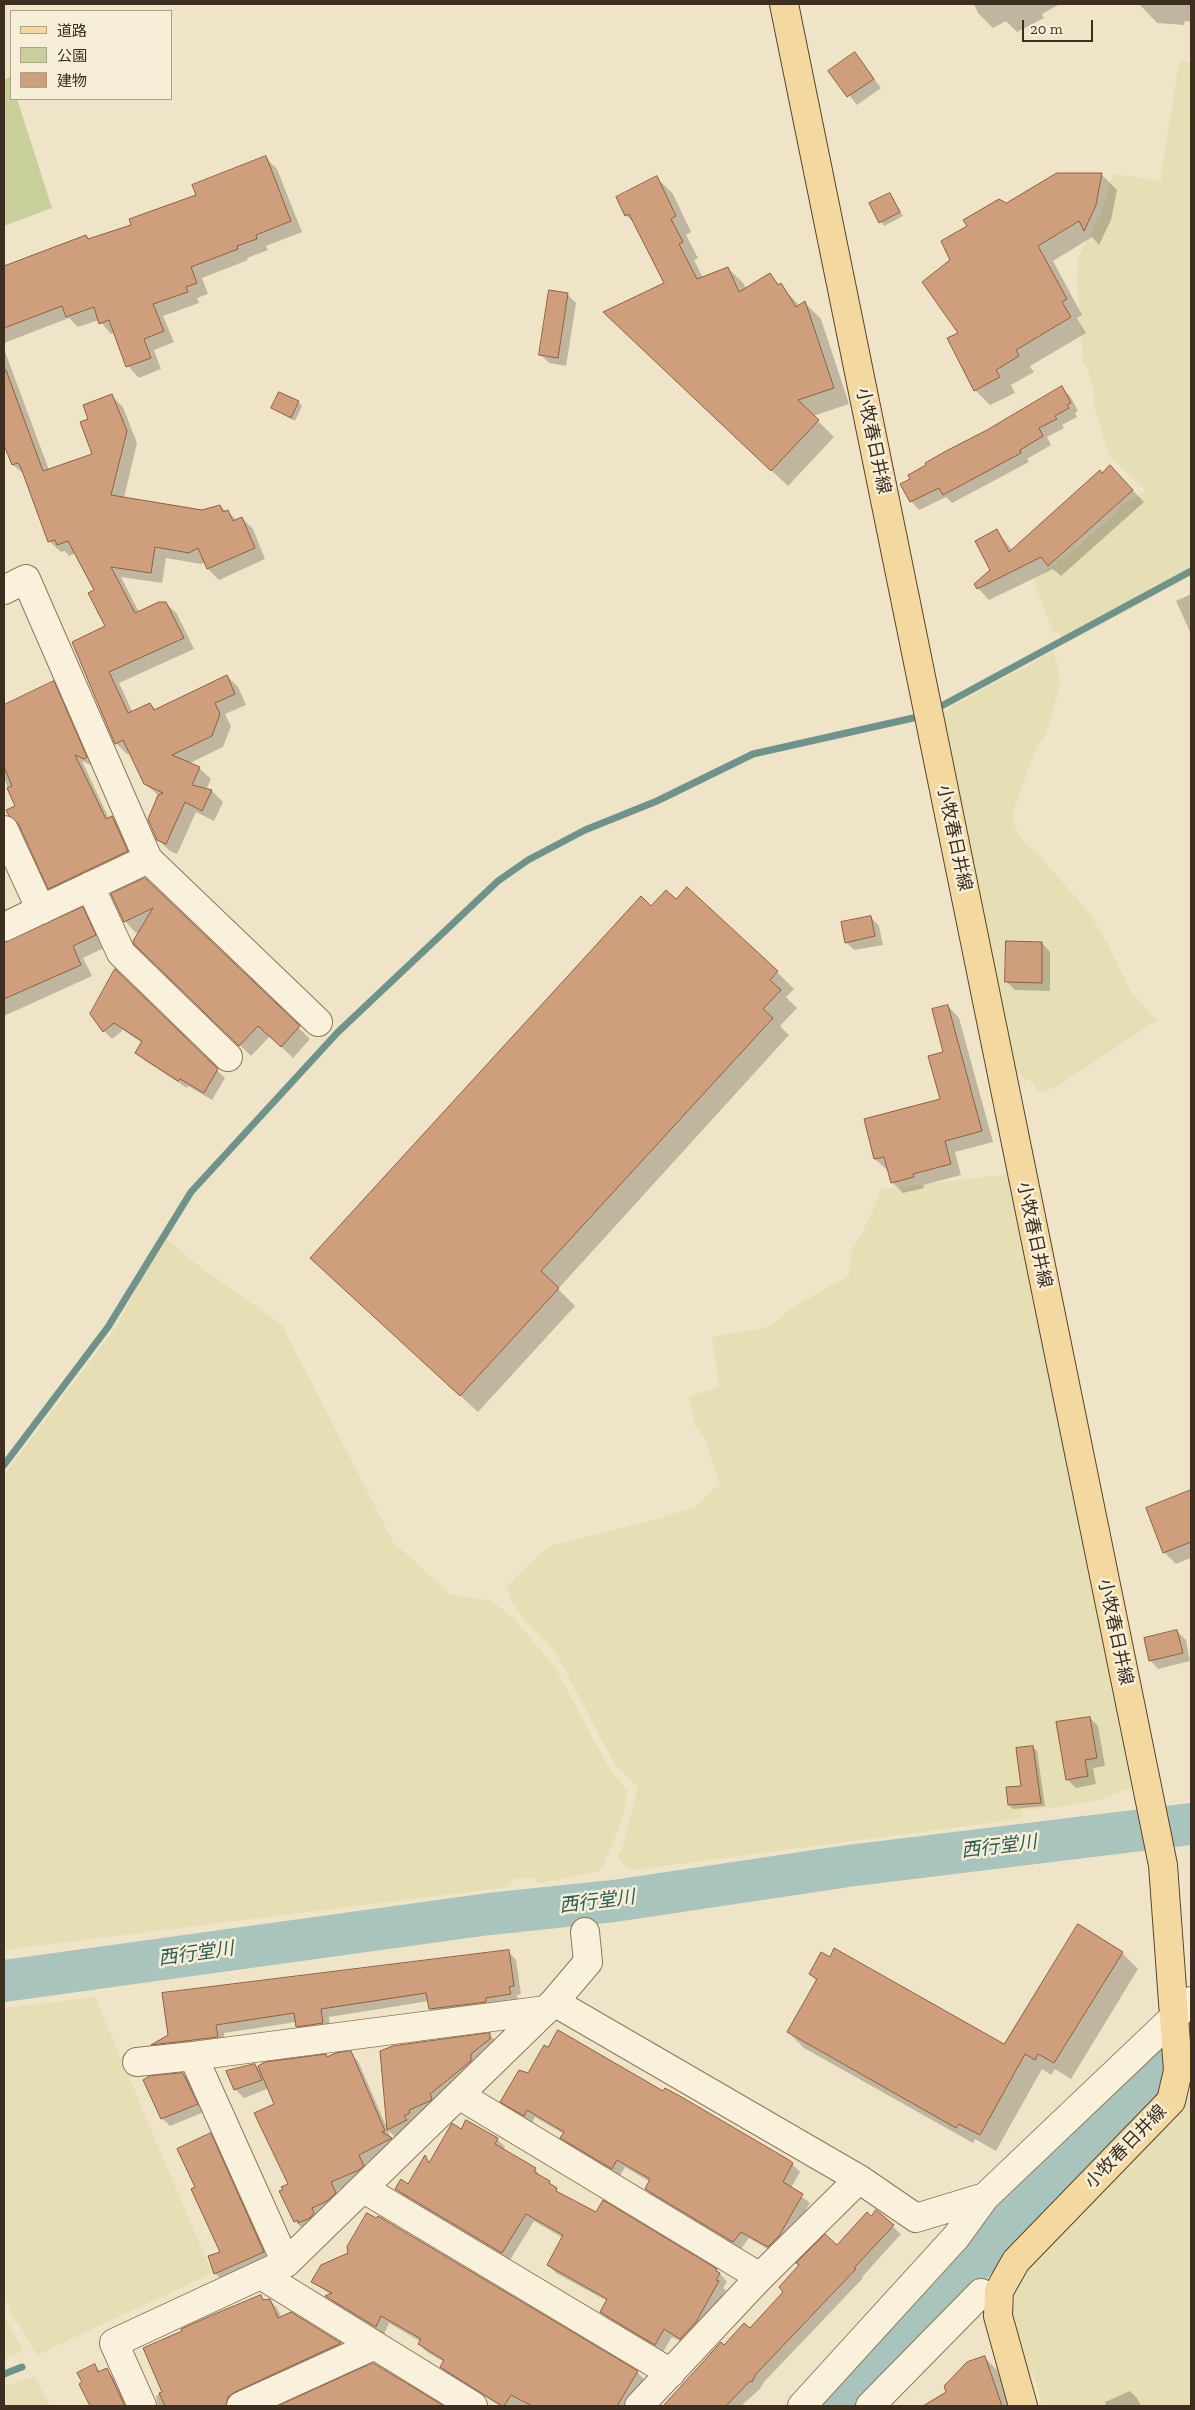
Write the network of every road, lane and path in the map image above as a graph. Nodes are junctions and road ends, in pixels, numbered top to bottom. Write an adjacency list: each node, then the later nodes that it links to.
1 (784, 4): 12 (main road, 小牧春日井線)
2 (4, 590): 4 (street)
3 (4, 830): 6 (street)
4 (148, 859): 5 (street); 8 (street)
5 (90, 886): 6 (street); 9 (street)
6 (41, 910): 7 (street)
7 (4, 927)
8 (318, 1022)
9 (228, 1057)
10 (585, 1932): 11 (street)
11 (550, 2006): 13 (street); 16 (street); 17 (street)
12 (1182, 2010): 15 (main road, 小牧春日井線); 19 (street)
13 (193, 2056): 14 (street); 20 (street)
14 (137, 2062)
15 (1181, 2075): 32 (main road, 小牧春日井線)
16 (458, 2095): 18 (street); 22 (street)
17 (859, 2179): 19 (street); 22 (street)
18 (364, 2189): 20 (street); 25 (street)
19 (985, 2197): 30 (street)
20 (286, 2264): 21 (street)
21 (261, 2275): 24 (street); 26 (street)
22 (760, 2277): 25 (street)
23 (980, 2293): 31 (street)
24 (375, 2345): 27 (street); 28 (street)
25 (671, 2373): 29 (street)
26 (142, 2406)
27 (242, 2406)
28 (473, 2406)
29 (638, 2406)
30 (802, 2406)
31 (870, 2406)
32 (1023, 2406)

